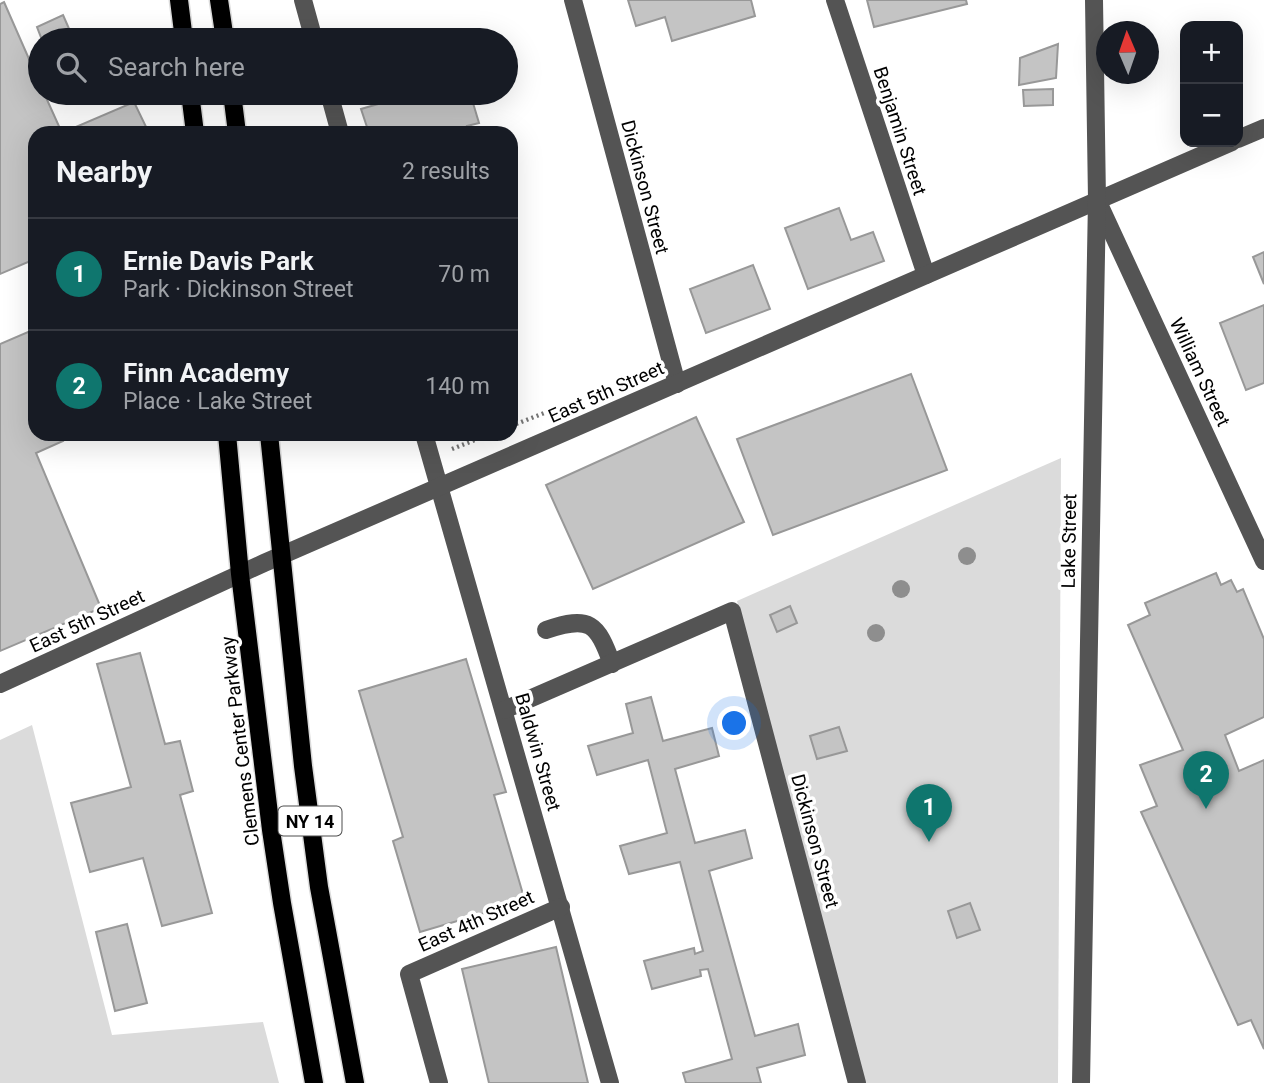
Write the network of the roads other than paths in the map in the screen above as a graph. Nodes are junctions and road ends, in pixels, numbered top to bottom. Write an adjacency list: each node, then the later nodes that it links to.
1 (179, 0): 7 (main road)
2 (219, 0): 8 (main road)
3 (303, 0): 9 (street)
4 (573, 0): 21 (street, Dickinson Street)
5 (835, 0): 20 (street, Benjamin Street)
6 (1094, 0): 19 (street, Lake Street)
7 (182, 28)
8 (223, 28)
9 (311, 28)
10 (192, 105): 13 (main road)
11 (234, 105): 14 (main road)
12 (332, 105): 15 (street)
13 (194, 126)
14 (236, 126)
15 (338, 126)
16 (1264, 128): 17 (street)
17 (1243, 137)
18 (1220, 147): 19 (street, East 5th Street)
19 (1097, 200): 20 (street, East 5th Street); 27 (street, William Street); 39 (street, Lake Street)
20 (926, 275): 21 (street, East 5th Street)
21 (677, 384): 25 (street, East 5th Street)
22 (229, 441): 28 (main road, Clemens Center Parkway / NY 14)
23 (270, 441): 26 (main road, NY 14)
24 (426, 441): 25 (street, Baldwin Street)
25 (440, 488): 26 (street, East 5th Street); 32 (street, Baldwin Street)
26 (281, 557): 28 (street, East 5th Street); 35 (main road, NY 14)
27 (1264, 561)
28 (240, 574): 31 (street, East 5th Street); 34 (main road, Clemens Center Parkway / NY 14)
29 (546, 630): 30 (street)
30 (612, 664): 32 (street); 38 (street, Dickinson Street)
31 (0, 684)
32 (503, 710): 33 (street, Baldwin Street)
33 (561, 907): 36 (street, East 4th Street); 37 (street, Baldwin Street)
34 (314, 1083)
35 (355, 1083)
36 (439, 1083)
37 (610, 1083)
38 (857, 1083)
39 (1081, 1083)

